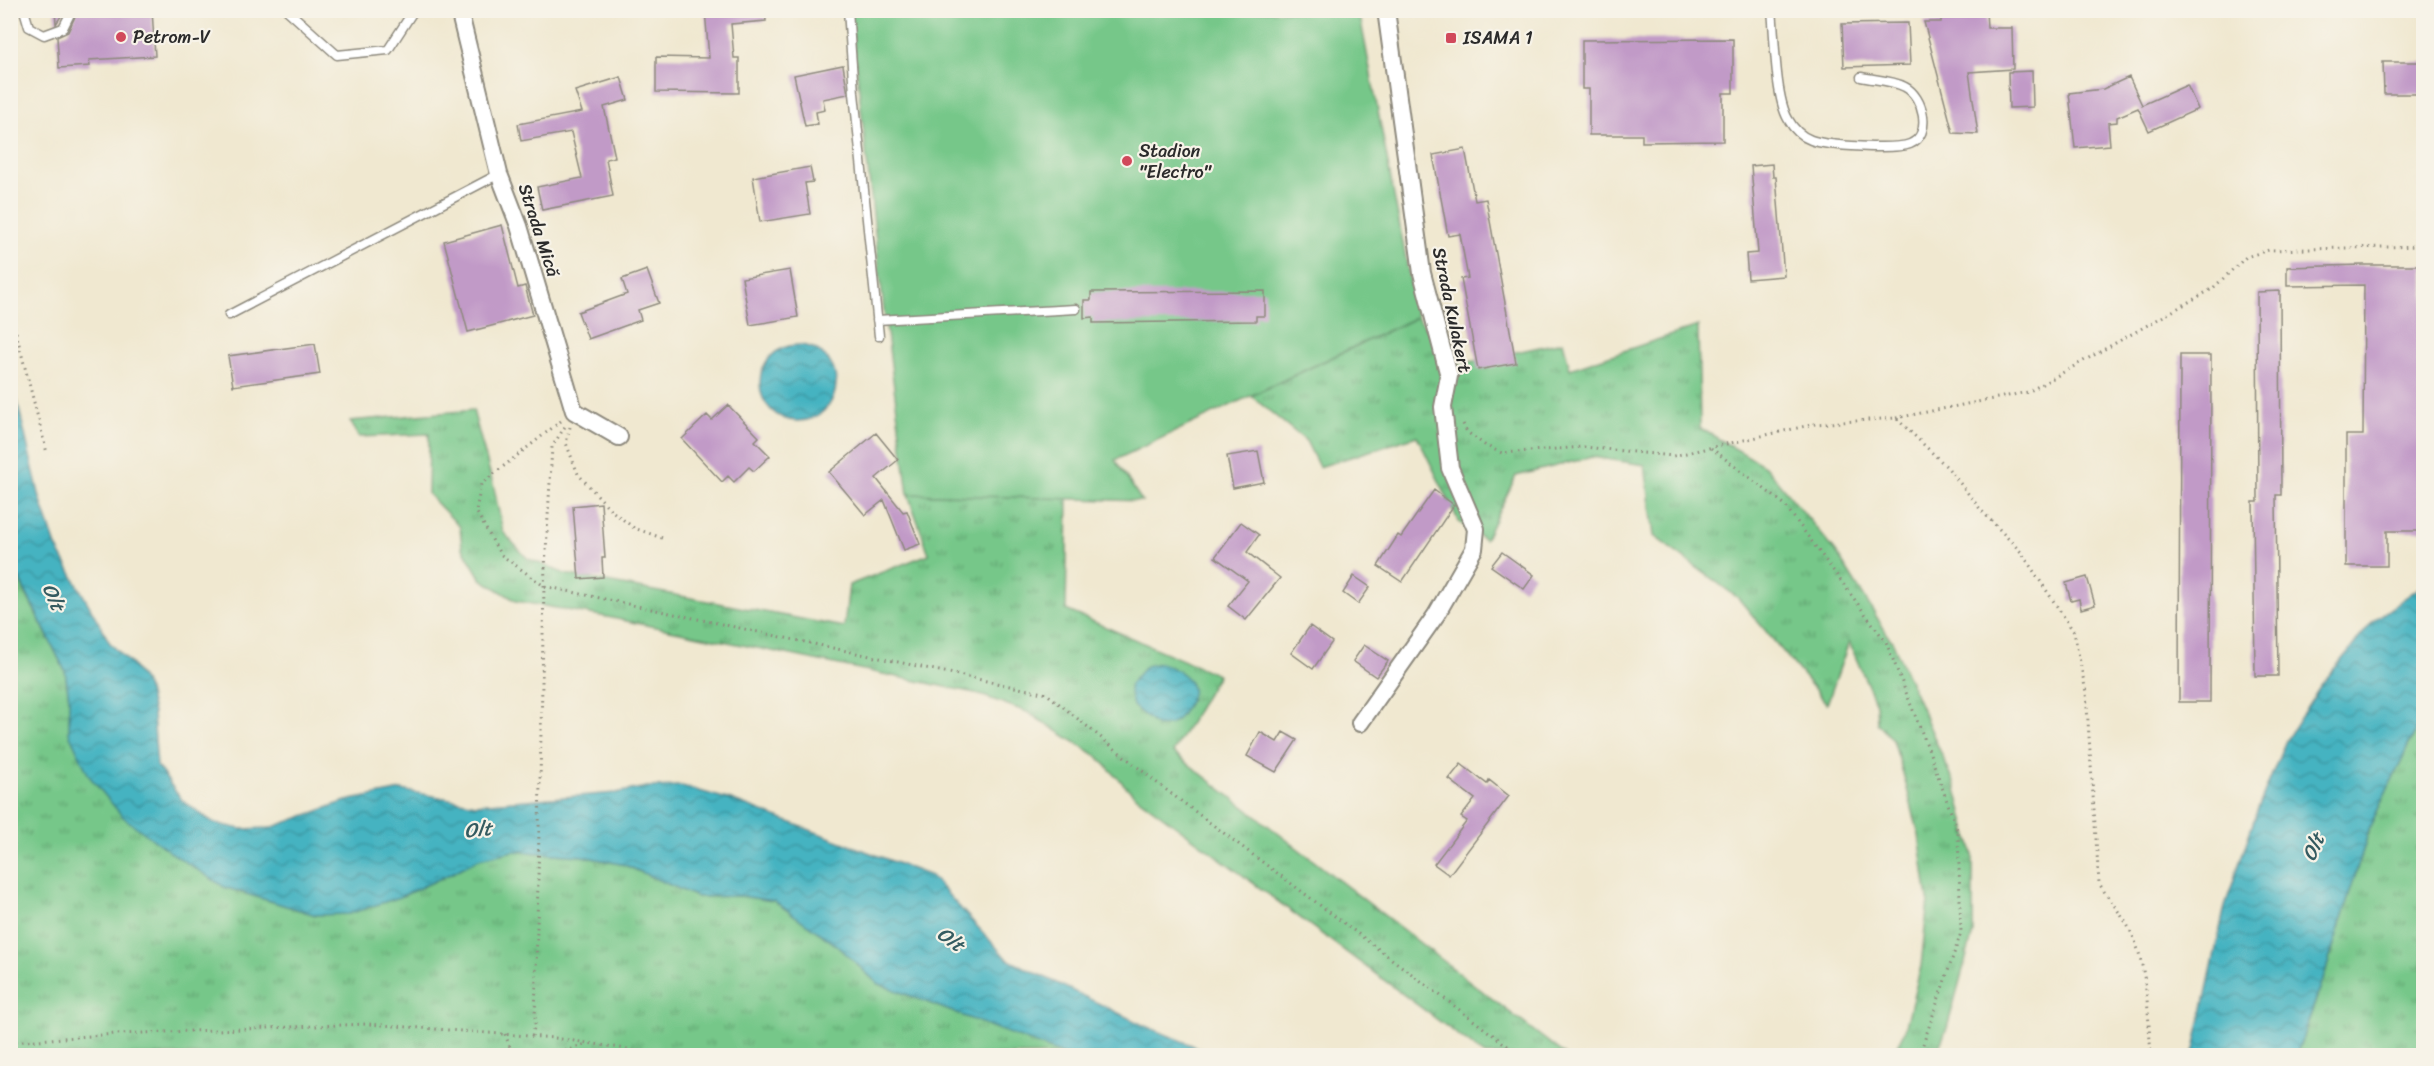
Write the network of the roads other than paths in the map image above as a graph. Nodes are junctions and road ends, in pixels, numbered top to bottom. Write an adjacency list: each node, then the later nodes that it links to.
1 (24, 10): 2 (lane)
2 (72, 10)
3 (287, 10): 4 (lane)
4 (416, 10)
5 (459, 10): 10 (street, Strada Mică)
6 (848, 10): 13 (lane)
7 (1386, 10): 16 (street, Strada Kulakert)
8 (1772, 10): 9 (lane)
9 (1861, 77)
10 (499, 174): 12 (lane); 15 (street, Strada Mică)
11 (1076, 309): 13 (lane)
12 (229, 315)
13 (877, 320): 14 (lane)
14 (879, 336)
15 (619, 438)
16 (1360, 723)

